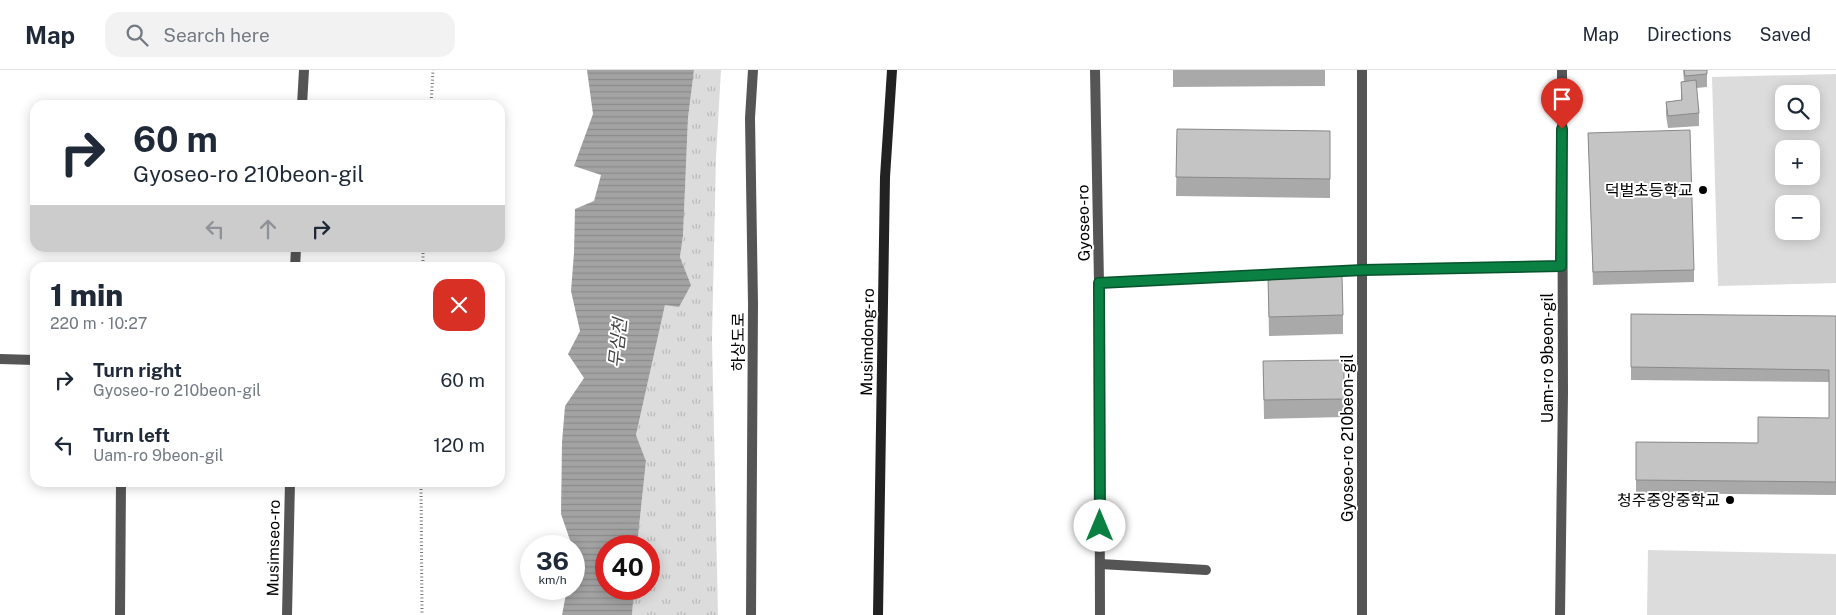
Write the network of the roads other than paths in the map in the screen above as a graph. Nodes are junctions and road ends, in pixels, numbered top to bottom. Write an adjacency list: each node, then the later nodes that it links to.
1 (304, 70): 7 (street)
2 (753, 70): 20 (street, 하상도로)
3 (892, 70): 21 (main road, Musimdong-ro)
4 (1095, 70): 10 (street, Gyoseo-ro)
5 (1362, 70): 9 (street, Gyoseo-ro 210beon-gil)
6 (1562, 70): 8 (street, Uam-ro 9beon-gil)
7 (302, 100)
8 (1561, 266): 9 (street); 23 (street, Uam-ro 9beon-gil)
9 (1363, 270): 10 (street); 17 (street, Gyoseo-ro 210beon-gil)
10 (1099, 283): 15 (street, Gyoseo-ro)
11 (0, 360): 12 (street)
12 (30, 360)
13 (121, 487): 18 (street)
14 (290, 487): 19 (street, Musimseo-ro)
15 (1100, 564): 16 (street); 22 (street, Gyoseo-ro)
16 (1206, 570)
17 (1362, 611)
18 (120, 615)
19 (287, 615)
20 (751, 615)
21 (878, 615)
22 (1100, 615)
23 (1560, 615)

